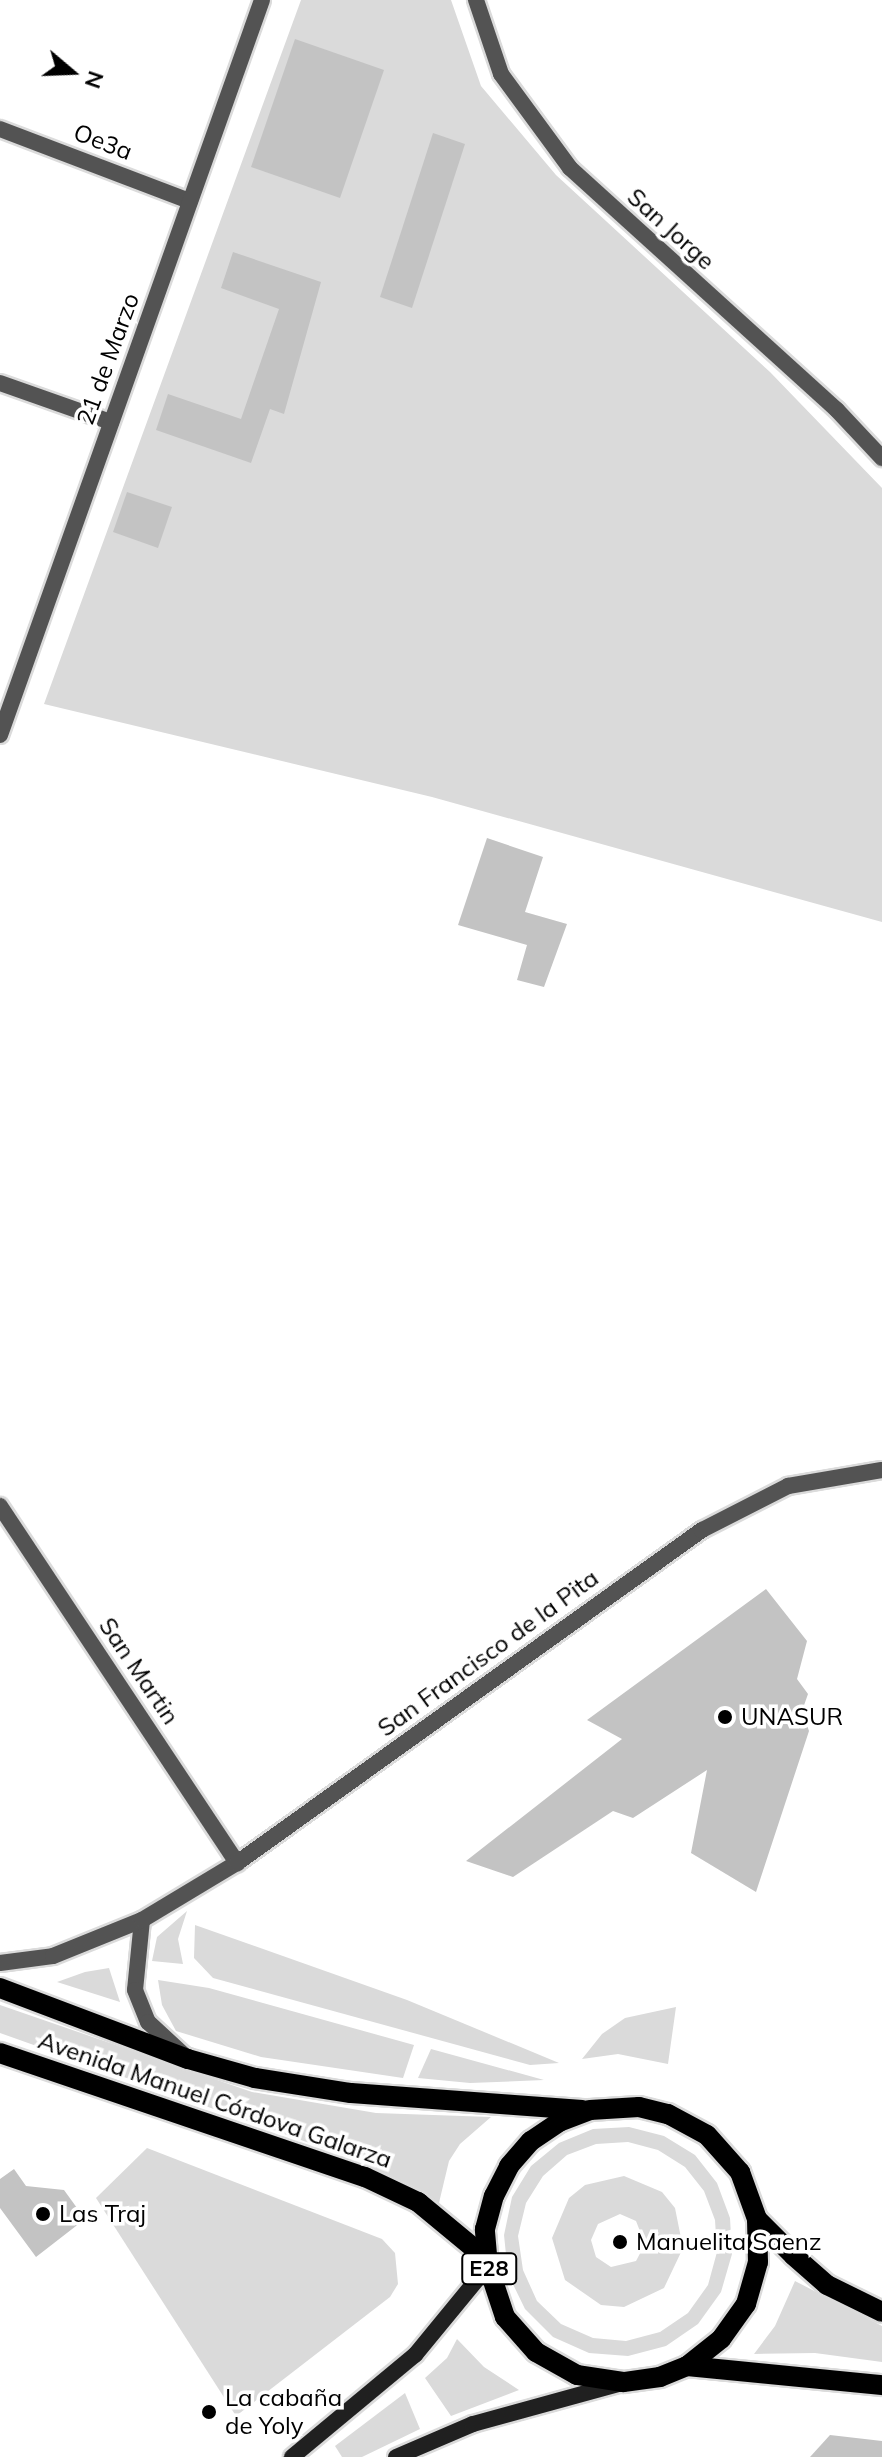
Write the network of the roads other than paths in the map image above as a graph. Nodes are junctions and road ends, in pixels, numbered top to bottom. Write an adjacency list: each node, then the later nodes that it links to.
1 (262, 0): 4 (street, 21 de Marzo)
2 (476, 0): 7 (street, San Jorge)
3 (0, 129): 4 (street, Oe3a)
4 (190, 201): 6 (street, 21 de Marzo)
5 (0, 383): 6 (street)
6 (111, 422): 8 (street, 21 de Marzo)
7 (882, 458)
8 (0, 735)
9 (882, 1470): 11 (street, San Francisco de la Pita)
10 (0, 1506): 11 (street, San Martin)
11 (237, 1863): 12 (street, San Francisco de la Pita)
12 (142, 1920): 13 (street, San Francisco de la Pita); 16 (street)
13 (0, 1963)
14 (0, 1988): 16 (main road, Avenida Manuel Córdova Galarza / E28)
15 (0, 2053): 19 (main road, Avenida Manuel Córdova Galarza / E28)
16 (188, 2059): 17 (main road, Avenida Manuel Córdova Galarza / E28)
17 (590, 2110): 18 (main road, E28); 19 (main road, E28)
18 (757, 2219): 20 (main road, E28); 21 (main road, E28)
19 (487, 2262): 22 (main road, E28); 24 (main road)
20 (882, 2312)
21 (687, 2366): 22 (main road, E28); 23 (main road, E28)
22 (623, 2382): 25 (main road)
23 (882, 2385)
24 (292, 2457)
25 (396, 2457)

